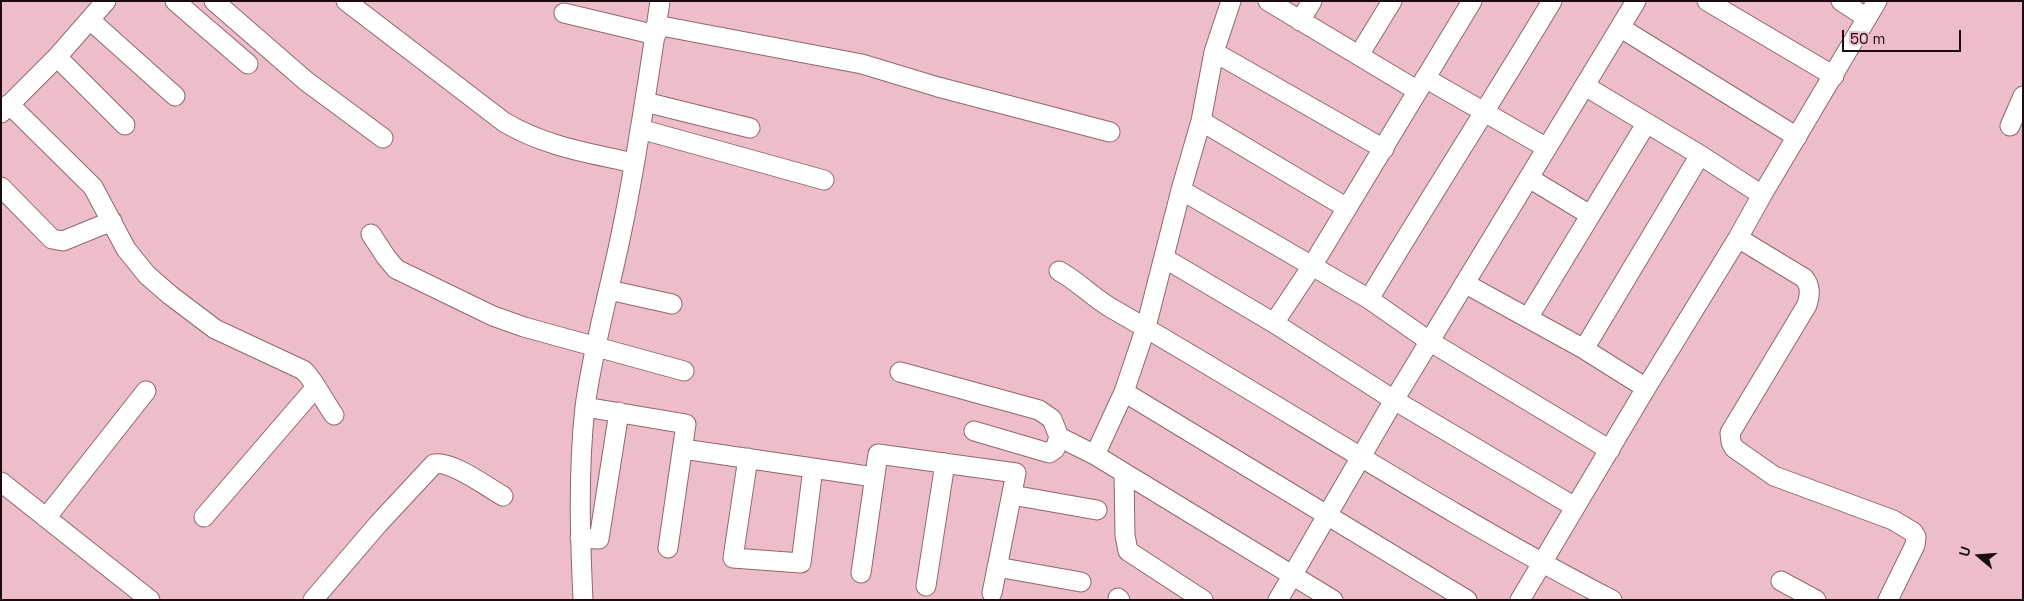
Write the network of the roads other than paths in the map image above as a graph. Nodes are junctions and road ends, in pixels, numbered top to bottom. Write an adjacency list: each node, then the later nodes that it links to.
1 (106, 1): 18 (street)
2 (175, 1): 25 (street)
3 (214, 1): 42 (street)
4 (346, 1): 46 (street)
5 (660, 1): 21 (street)
6 (1231, 1): 22 (street)
7 (1268, 1): 19 (street)
8 (1312, 1): 19 (street)
9 (1392, 1): 23 (street)
10 (1472, 1): 27 (street)
11 (1552, 1): 33 (street)
12 (1636, 1): 20 (street)
13 (1707, 1): 26 (street)
14 (1841, 1): 17 (street)
15 (1877, 1): 17 (street)
16 (564, 13): 21 (street)
17 (1867, 18): 26 (street)
18 (90, 20): 24 (street); 29 (street)
19 (1300, 22): 23 (street)
20 (1621, 28): 28 (street); 41 (street)
21 (656, 30): 31 (street); 40 (street)
22 (1214, 52): 34 (street); 44 (street)
23 (1359, 55): 27 (street)
24 (57, 57): 32 (street); 36 (street)
25 (248, 64)
26 (1834, 76): 41 (street)
27 (1421, 84): 33 (street); 44 (street)
28 (1585, 86): 35 (street); 43 (street)
29 (175, 96)
30 (2023, 96): 37 (street)
31 (645, 102): 38 (street); 39 (street)
32 (5, 108): 54 (street)
33 (1486, 112): 43 (street); 62 (street)
34 (1201, 121): 50 (street); 52 (street)
35 (1646, 124): 45 (street); 53 (street)
36 (125, 125)
37 (2010, 126)
38 (750, 128)
39 (640, 129): 46 (street); 48 (street)
40 (1110, 132)
41 (1797, 137): 51 (street)
42 (383, 138)
43 (1547, 148): 47 (street)
44 (1384, 149): 52 (street)
45 (1700, 155): 51 (street); 69 (street)
46 (634, 163): 61 (street)
47 (1529, 178): 53 (street); 60 (street)
48 (824, 180)
49 (1, 187): 54 (street)
50 (1181, 190): 57 (street); 58 (street)
51 (1762, 196): 56 (street)
52 (1347, 208): 58 (street)
53 (1590, 215): 64 (street)
54 (112, 221): 72 (street)
55 (371, 234): 68 (street)
56 (1738, 238): 73 (street); 121 (street)
57 (1164, 258): 65 (street); 66 (street)
58 (1312, 266): 62 (street); 65 (street)
59 (1059, 271): 66 (street)
60 (1466, 284): 64 (street); 67 (street)
61 (609, 290): 63 (street); 68 (street)
62 (1369, 299): 67 (street)
63 (672, 304)
64 (1528, 318): 69 (street)
65 (1274, 323): 76 (street)
66 (1146, 327): 75 (street); 88 (street)
67 (1429, 341): 76 (street); 85 (street)
68 (596, 348): 70 (street); 77 (street)
69 (1584, 349): 73 (street)
70 (684, 371)
71 (900, 372): 81 (street)
72 (316, 387): 79 (street); 98 (street)
73 (1646, 388): 85 (street)
74 (146, 391): 100 (street)
75 (1124, 392): 86 (street); 99 (street)
76 (1394, 400): 88 (street); 96 (street)
77 (585, 406): 78 (street); 82 (street)
78 (619, 412): 83 (street); 84 (street)
79 (334, 415)
80 (974, 431): 81 (street)
81 (1060, 437): 86 (street)
82 (583, 439): 83 (street); 101 (street)
83 (614, 442): 101 (street)
84 (683, 448): 87 (street); 102 (street)
85 (1610, 450): 96 (street)
86 (1095, 455): 91 (street)
87 (748, 458): 90 (street); 90 (street)
88 (1361, 458): 99 (street); 103 (street)
89 (945, 463): 92 (street); 94 (street); 109 (street)
90 (813, 468): 92 (street)
91 (1124, 473): 106 (street); 116 (street)
92 (874, 477): 105 (street)
93 (1, 482): 100 (street)
94 (1012, 495): 97 (street); 104 (street)
95 (503, 496): 114 (street)
96 (1576, 507): 103 (street)
97 (1097, 510)
98 (204, 516)
99 (1328, 516): 106 (street); 119 (street)
100 (46, 518): 113 (street)
101 (580, 538): 115 (street)
102 (668, 548)
103 (1543, 563): 112 (street); 120 (street)
104 (997, 567): 108 (street); 110 (street)
105 (861, 573)
106 (1293, 577): 117 (street); 118 (street)
107 (1781, 581): 111 (street)
108 (1081, 582)
109 (926, 586)
110 (992, 593)
111 (1804, 597)
112 (1606, 598)
113 (150, 600)
114 (313, 600)
115 (583, 600)
116 (1203, 600)
117 (1278, 600)
118 (1333, 600)
119 (1467, 600)
120 (1520, 600)
121 (1888, 600)

